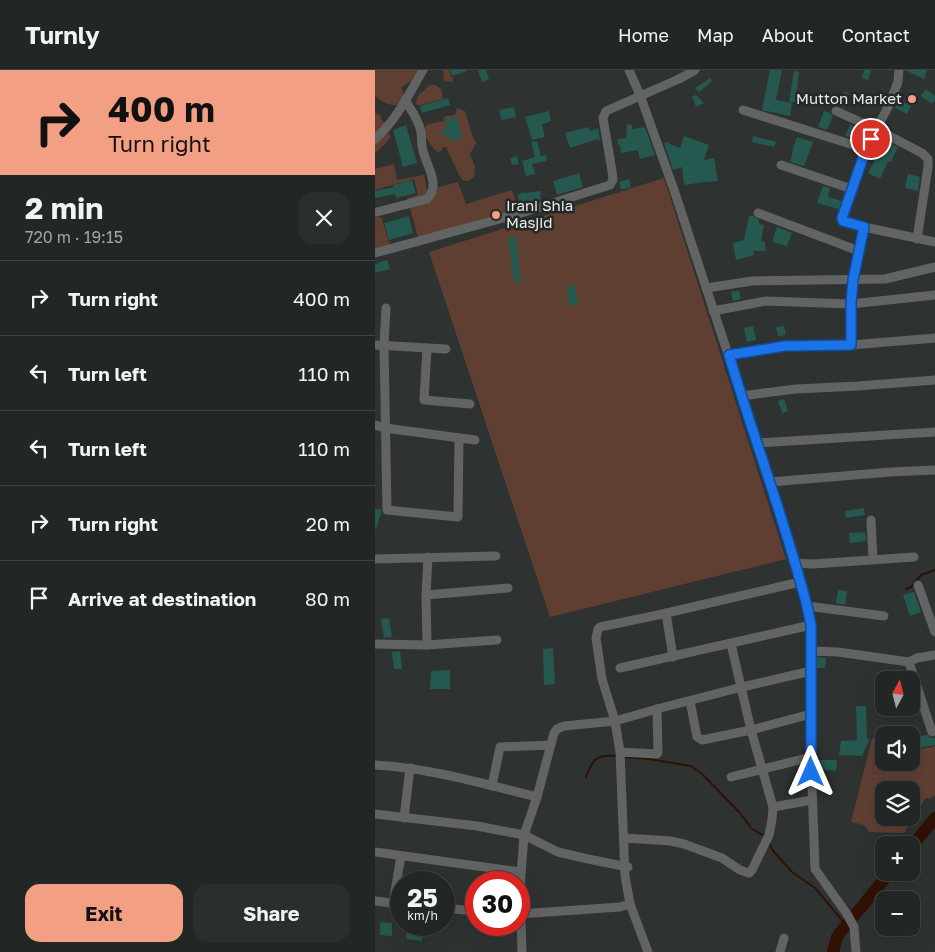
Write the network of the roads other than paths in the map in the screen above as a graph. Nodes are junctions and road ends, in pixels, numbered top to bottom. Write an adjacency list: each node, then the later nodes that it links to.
1 (423, 70): 6 (street)
2 (629, 70): 5 (street)
3 (695, 70): 5 (street)
4 (899, 70): 9 (street)
5 (640, 96): 20 (street); 23 (street)
6 (405, 100): 10 (street); 14 (street)
7 (743, 110): 11 (street)
8 (836, 111): 9 (street)
9 (876, 129): 11 (street); 17 (street)
10 (375, 139)
11 (866, 149): 13 (street)
12 (781, 165): 13 (street)
13 (852, 189): 16 (street)
14 (377, 212)
15 (758, 213): 19 (street)
16 (864, 227): 17 (street); 19 (street)
17 (917, 239): 18 (street)
18 (935, 242)
19 (859, 251): 22 (street)
20 (375, 254)
21 (935, 267): 22 (street)
22 (853, 280): 23 (street); 25 (street)
23 (707, 288): 27 (street)
24 (935, 295): 25 (street)
25 (851, 304): 27 (street); 30 (street)
26 (386, 308): 29 (street)
27 (713, 311): 33 (street)
28 (935, 338): 30 (street)
29 (380, 345): 31 (street); 38 (street)
30 (851, 345): 33 (street)
31 (427, 348): 32 (street); 36 (street)
32 (446, 349)
33 (729, 355): 35 (street)
34 (935, 380): 35 (street)
35 (741, 396): 42 (street)
36 (470, 404)
37 (375, 425): 38 (street)
38 (385, 428): 40 (street); 40 (street)
39 (935, 432): 42 (street)
40 (459, 438): 41 (street)
41 (475, 440)
42 (757, 443): 44 (street)
43 (935, 470): 44 (street)
44 (770, 482): 51 (street)
45 (871, 520): 50 (street)
46 (496, 556): 47 (street)
47 (428, 557): 49 (street); 55 (street)
48 (914, 557): 50 (street)
49 (375, 559)
50 (873, 559): 51 (street)
51 (794, 563): 52 (street)
52 (800, 582): 56 (street); 57 (street)
53 (918, 585): 60 (street)
54 (508, 588): 55 (street)
55 (426, 594): 63 (street)
56 (807, 606): 58 (street); 59 (street)
57 (666, 613): 67 (street); 75 (street)
58 (885, 616)
59 (811, 625): 64 (street); 65 (street)
60 (935, 632)
61 (497, 640): 63 (street)
62 (375, 644): 63 (street)
63 (427, 644)
64 (731, 644): 67 (street); 71 (street)
65 (811, 651): 68 (street); 70 (street)
66 (935, 654): 68 (street)
67 (673, 657): 69 (street)
68 (909, 662): 77 (street)
69 (621, 668)
70 (811, 671): 71 (street); 74 (street)
71 (741, 687): 72 (street); 76 (street)
72 (690, 701): 73 (street); 76 (street)
73 (657, 709): 75 (street); 79 (street)
74 (811, 714): 76 (street); 80 (street)
75 (615, 721): 78 (street); 79 (street)
76 (751, 730): 83 (street)
77 (932, 732)
78 (551, 745): 85 (street); 86 (street)
79 (620, 755): 92 (street)
80 (811, 758): 83 (street); 87 (street)
81 (375, 765): 82 (street)
82 (410, 768): 85 (street); 90 (street)
83 (762, 770): 84 (street); 88 (street)
84 (731, 777)
85 (493, 786): 86 (street)
86 (537, 797): 91 (street)
87 (812, 800): 88 (street); 108 (street)
88 (773, 807): 92 (street)
89 (375, 814): 90 (street)
90 (404, 818): 91 (street)
91 (524, 835): 95 (street); 98 (street)
92 (624, 838): 95 (street)
93 (375, 852): 94 (street)
94 (401, 856): 96 (street); 97 (street)
95 (626, 866): 101 (street)
96 (400, 871)
97 (514, 871)
98 (521, 871)
99 (375, 901): 100 (street)
100 (390, 902)
101 (631, 904): 102 (street); 106 (street)
102 (530, 913)
103 (521, 936): 105 (street)
104 (784, 938): 107 (street)
105 (522, 952)
106 (648, 952)
107 (780, 952)
108 (856, 952)

